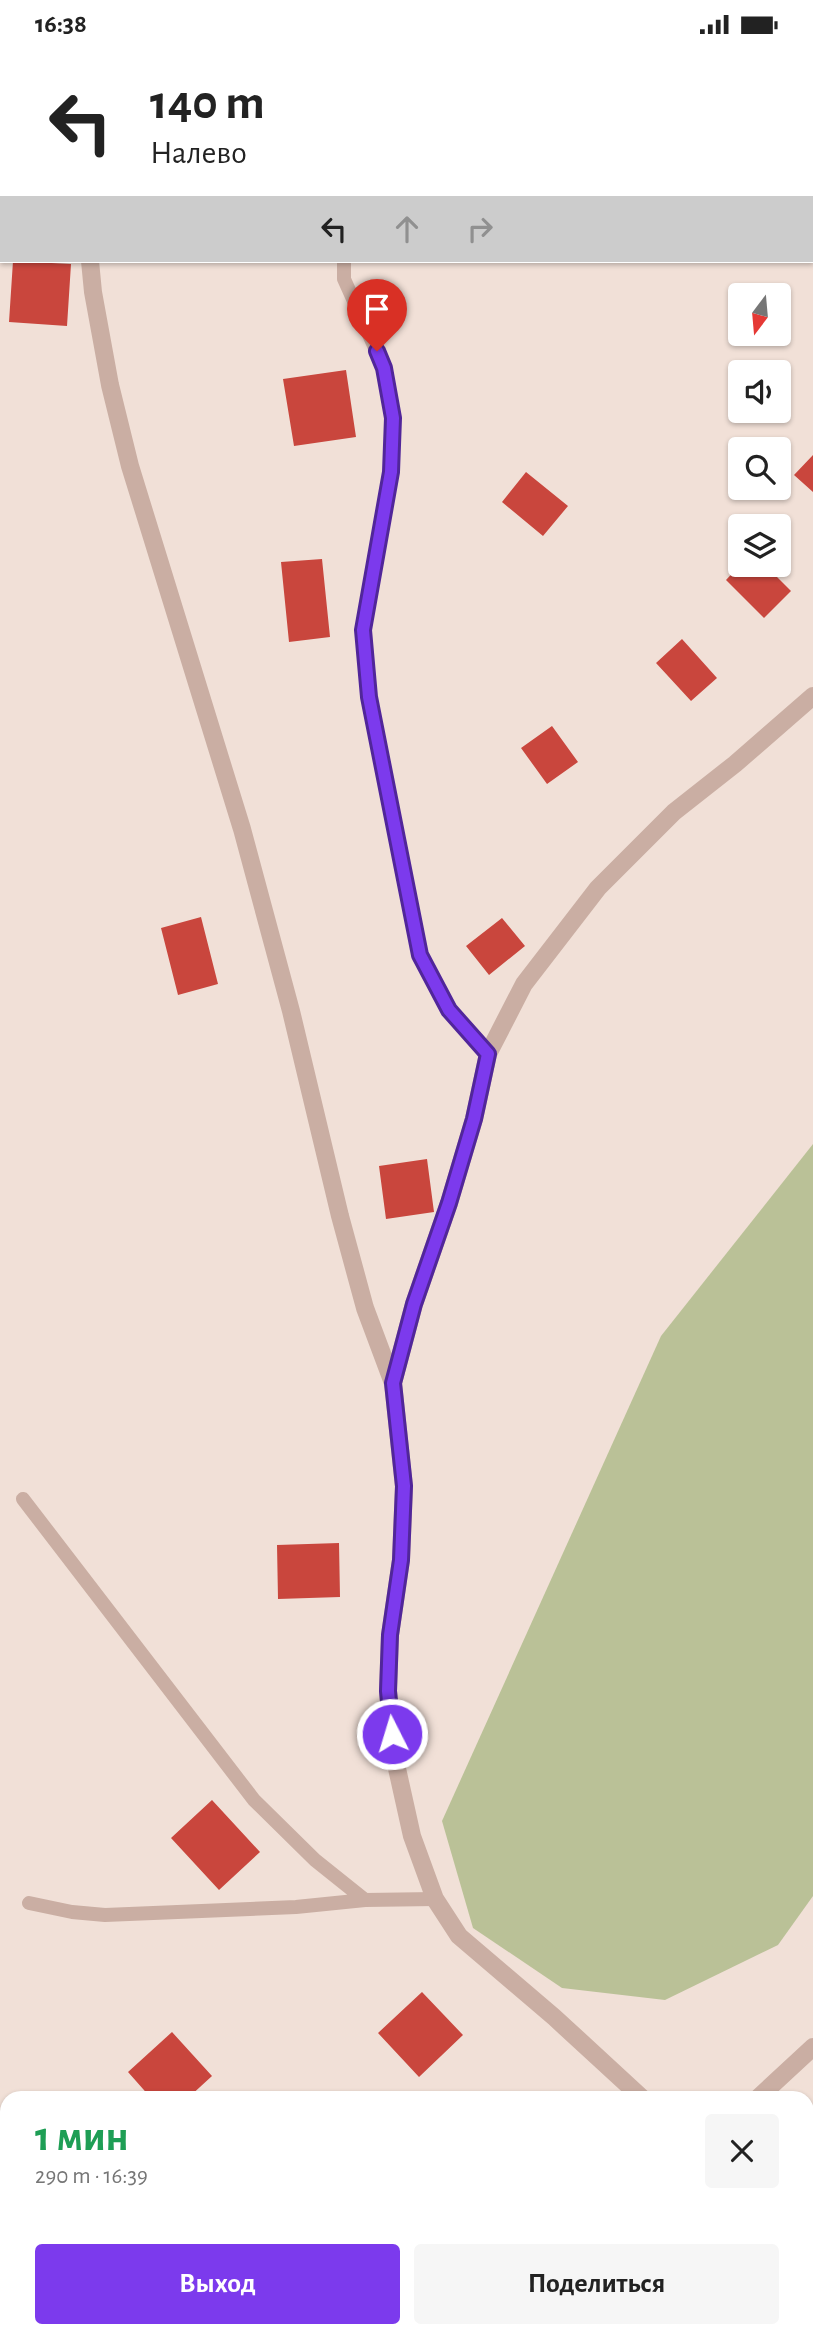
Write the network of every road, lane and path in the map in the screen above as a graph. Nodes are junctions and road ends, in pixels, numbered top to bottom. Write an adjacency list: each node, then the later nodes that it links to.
1 (90, 263): 5 (street)
2 (344, 263): 4 (lane)
3 (813, 696): 4 (street)
4 (488, 1054): 5 (street)
5 (393, 1383): 7 (street)
6 (23, 1499): 8 (lane)
7 (435, 1899): 8 (lane); 11 (street)
8 (365, 1900): 9 (lane)
9 (29, 1903)
10 (813, 2047): 12 (street)
11 (634, 2091)
12 (766, 2091)

